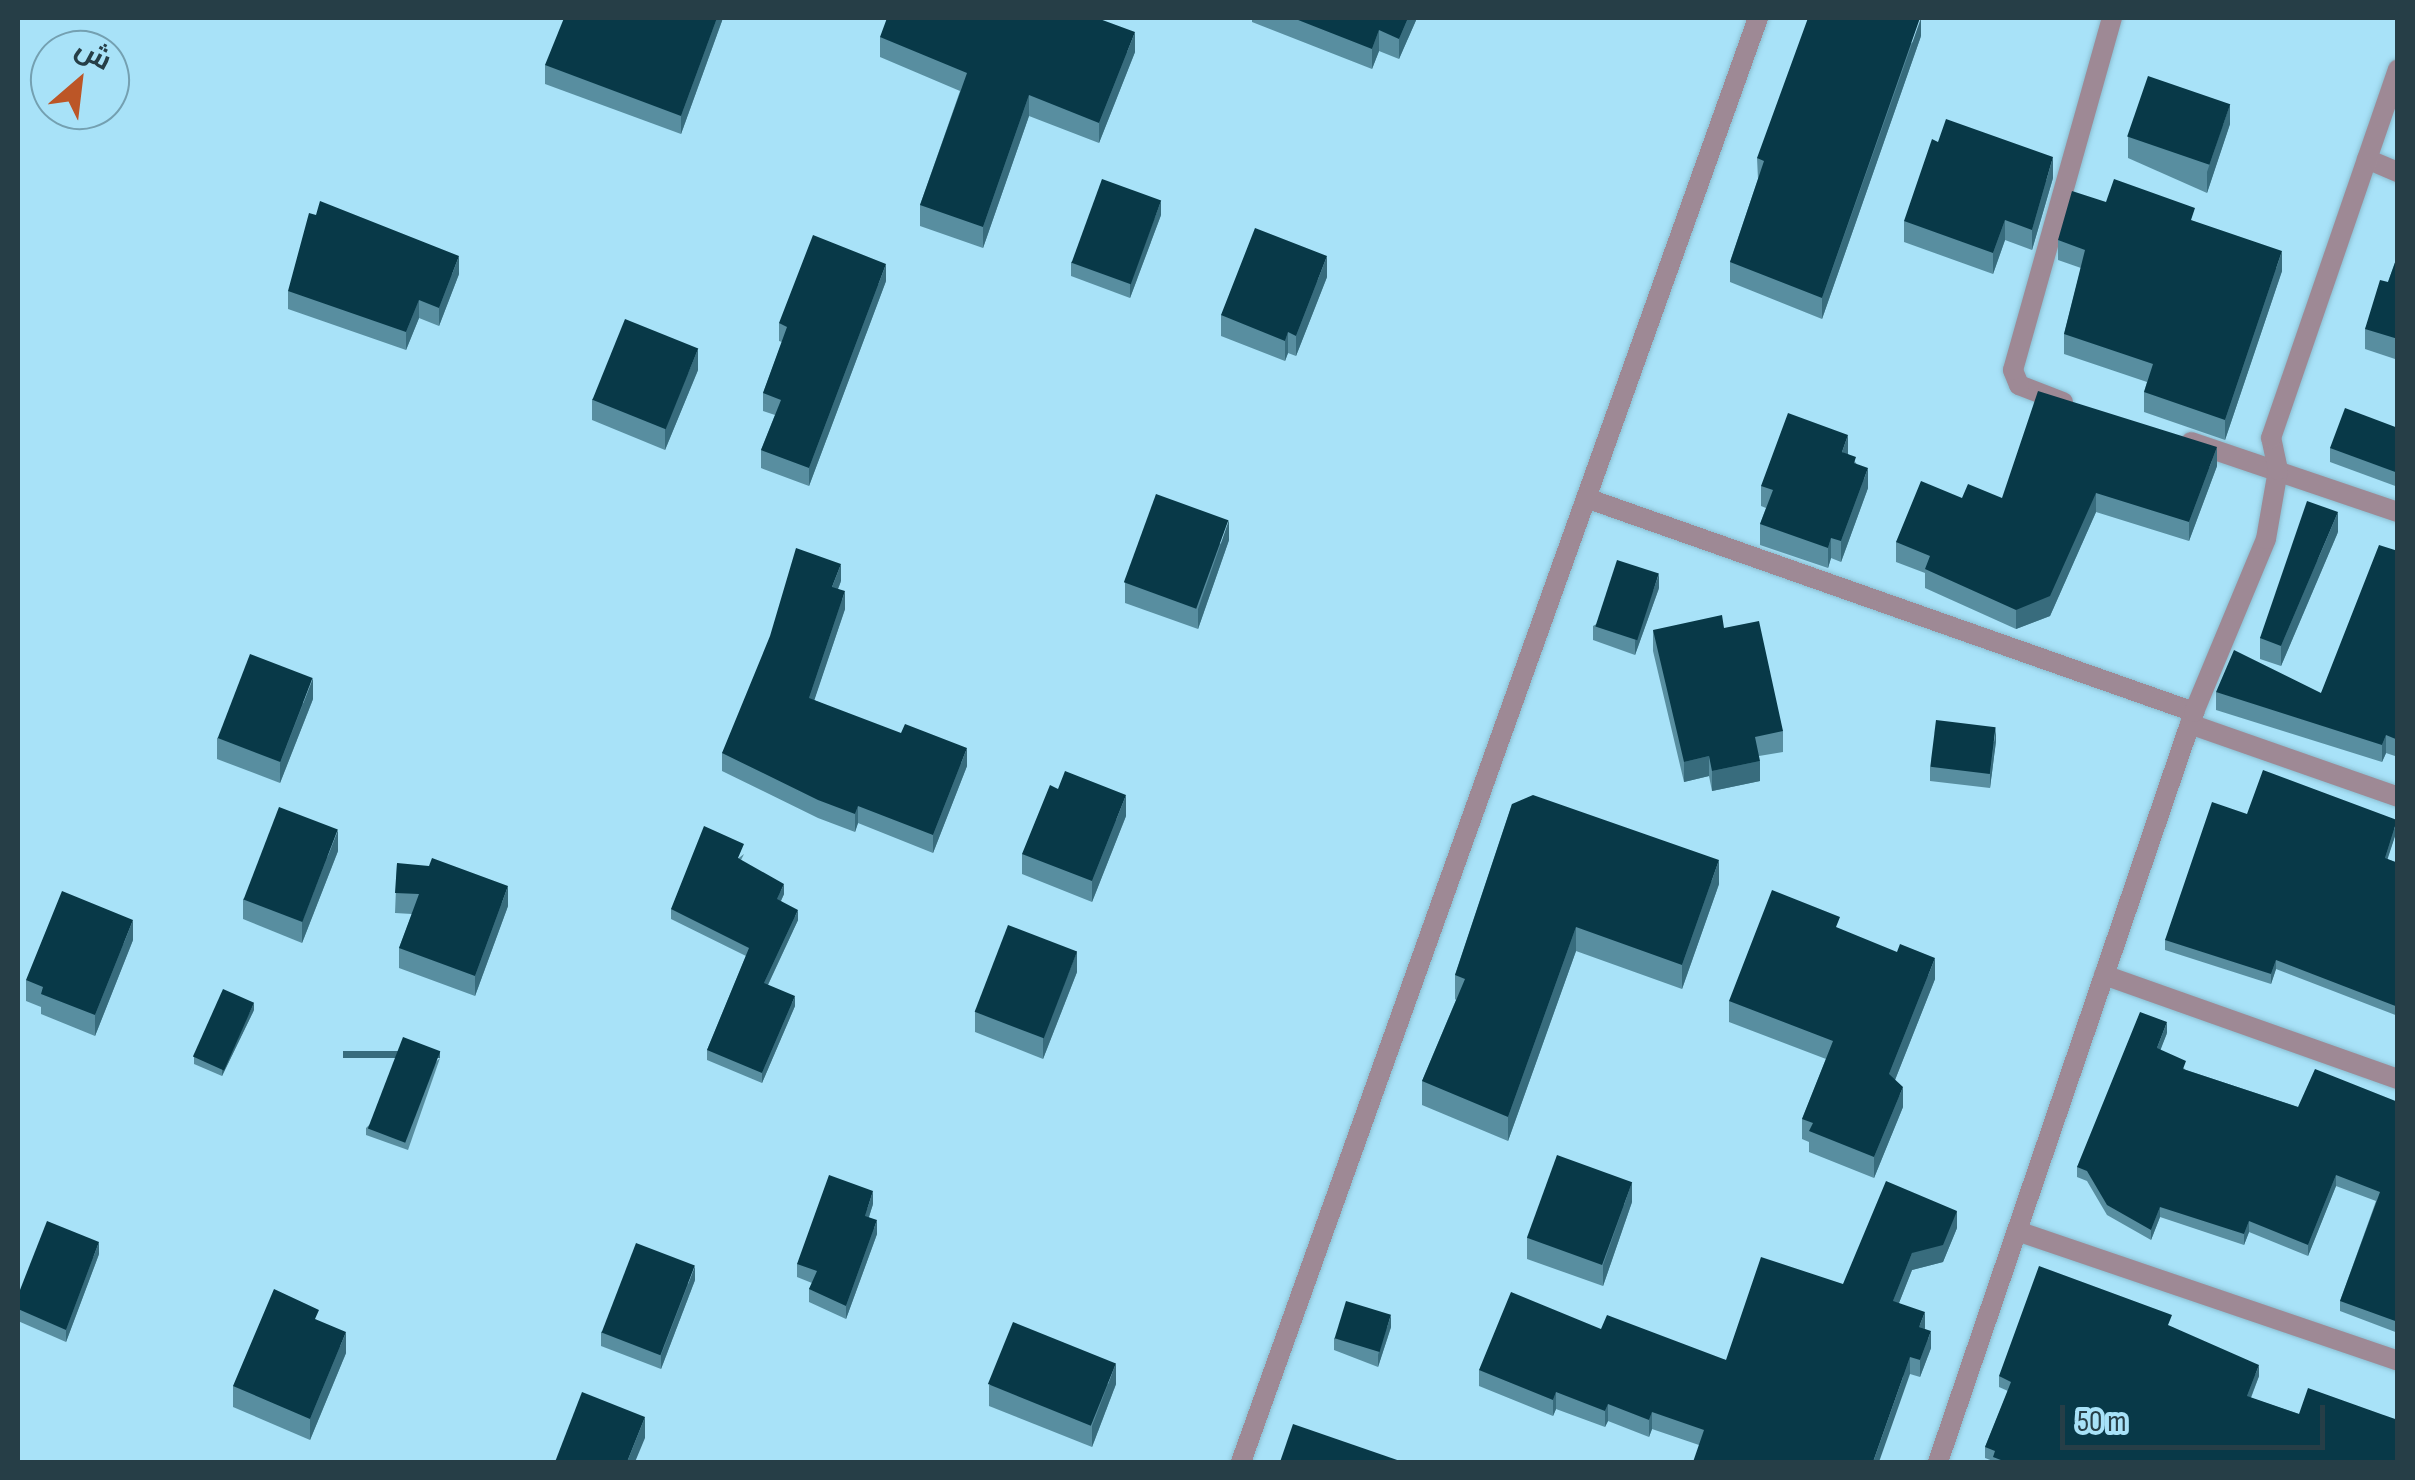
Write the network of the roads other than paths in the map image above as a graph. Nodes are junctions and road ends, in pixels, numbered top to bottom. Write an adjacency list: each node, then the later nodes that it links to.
1 (1758, 18): 9 (street)
2 (2112, 18): 6 (street)
3 (2398, 69): 4 (street)
4 (2366, 160): 5 (street); 8 (street)
5 (2398, 172)
6 (2091, 411)
7 (2166, 434): 8 (street)
8 (2278, 470): 10 (street); 11 (street)
9 (1586, 498): 11 (street); 17 (street)
10 (2398, 512)
11 (2192, 718): 12 (street); 13 (street)
12 (2398, 797)
13 (2104, 975): 14 (street); 15 (street)
14 (2398, 1078)
15 (2016, 1231): 16 (street); 18 (street)
16 (2398, 1361)
17 (1242, 1462)
18 (1938, 1462)

